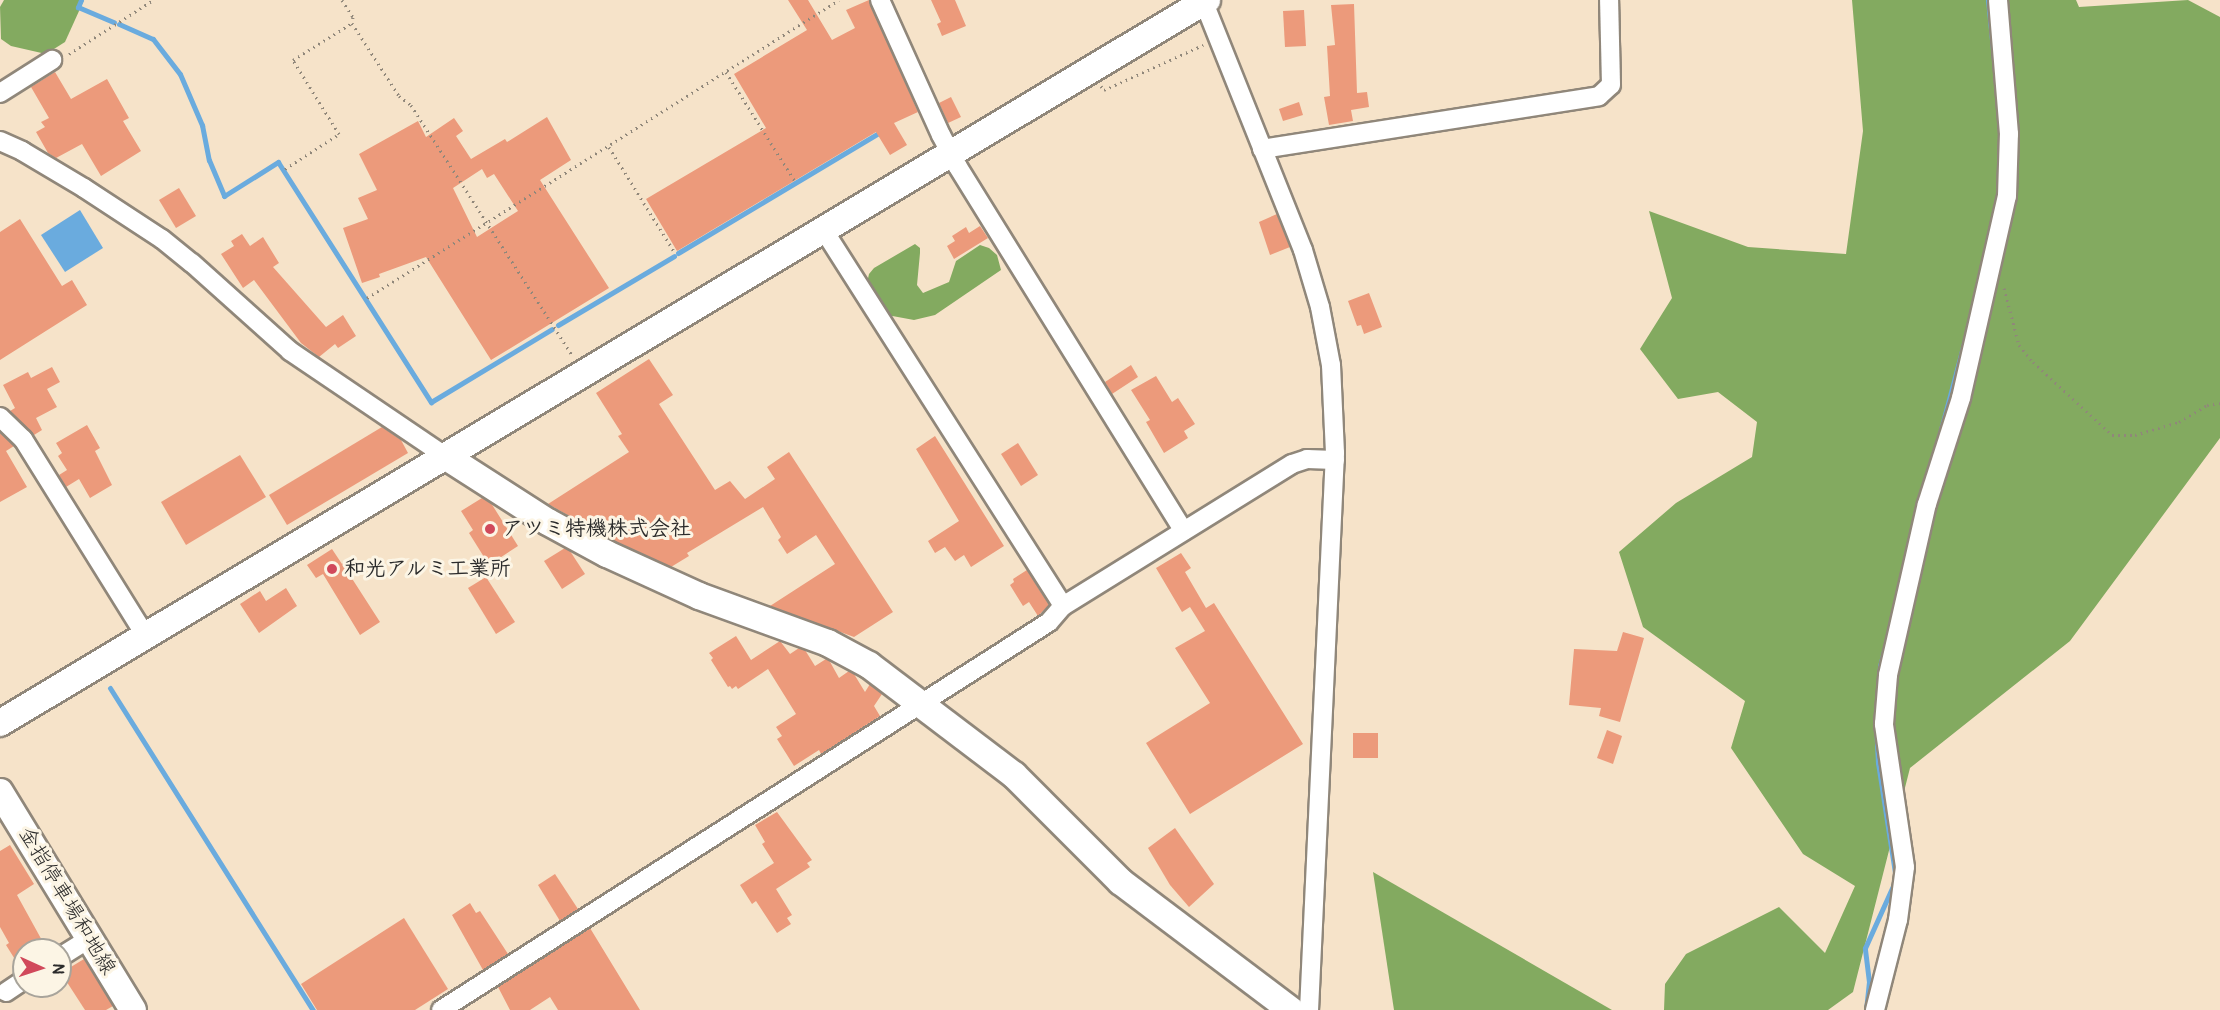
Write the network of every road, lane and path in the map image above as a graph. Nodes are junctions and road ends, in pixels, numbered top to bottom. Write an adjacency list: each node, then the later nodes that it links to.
1 (153, 0): 10 (path)
2 (342, 0): 8 (path)
3 (839, 0): 12 (path)
4 (880, 0): 17 (street)
5 (1609, 0): 16 (street)
6 (1998, 0): 23 (street)
7 (1204, 1): 9 (street); 11 (street)
8 (352, 23): 18 (path); 20 (path)
9 (1218, 39): 11 (path); 16 (street)
10 (52, 60): 13 (street)
11 (1091, 69): 17 (street)
12 (726, 72): 15 (path); 19 (path)
13 (0, 93)
14 (0, 141): 28 (street)
15 (609, 147): 20 (path); 22 (path)
16 (1262, 149): 29 (street)
17 (951, 153): 21 (street); 30 (street)
18 (285, 169)
19 (795, 181)
20 (487, 223): 24 (path); 25 (path)
21 (823, 229): 25 (street); 31 (street)
22 (675, 253)
23 (1992, 264): 26 (path); 44 (street)
24 (367, 298)
25 (583, 373): 28 (street)
26 (2220, 403)
27 (0, 417): 32 (street)
28 (445, 456): 32 (street); 33 (street)
29 (1335, 460): 30 (street); 43 (street)
30 (1184, 531): 31 (street)
31 (1063, 606): 33 (street)
32 (145, 635): 34 (street)
33 (921, 703): 41 (street); 42 (street)
34 (0, 723)
35 (0, 792): 36 (street, 金指停車場和地線)
36 (90, 938): 37 (street); 40 (street, 金指停車場和地線)
37 (72, 949)
38 (12, 988): 39 (street)
39 (6, 992)
40 (133, 1010)
41 (441, 1010)
42 (1291, 1010)
43 (1309, 1010)
44 (1875, 1010)

